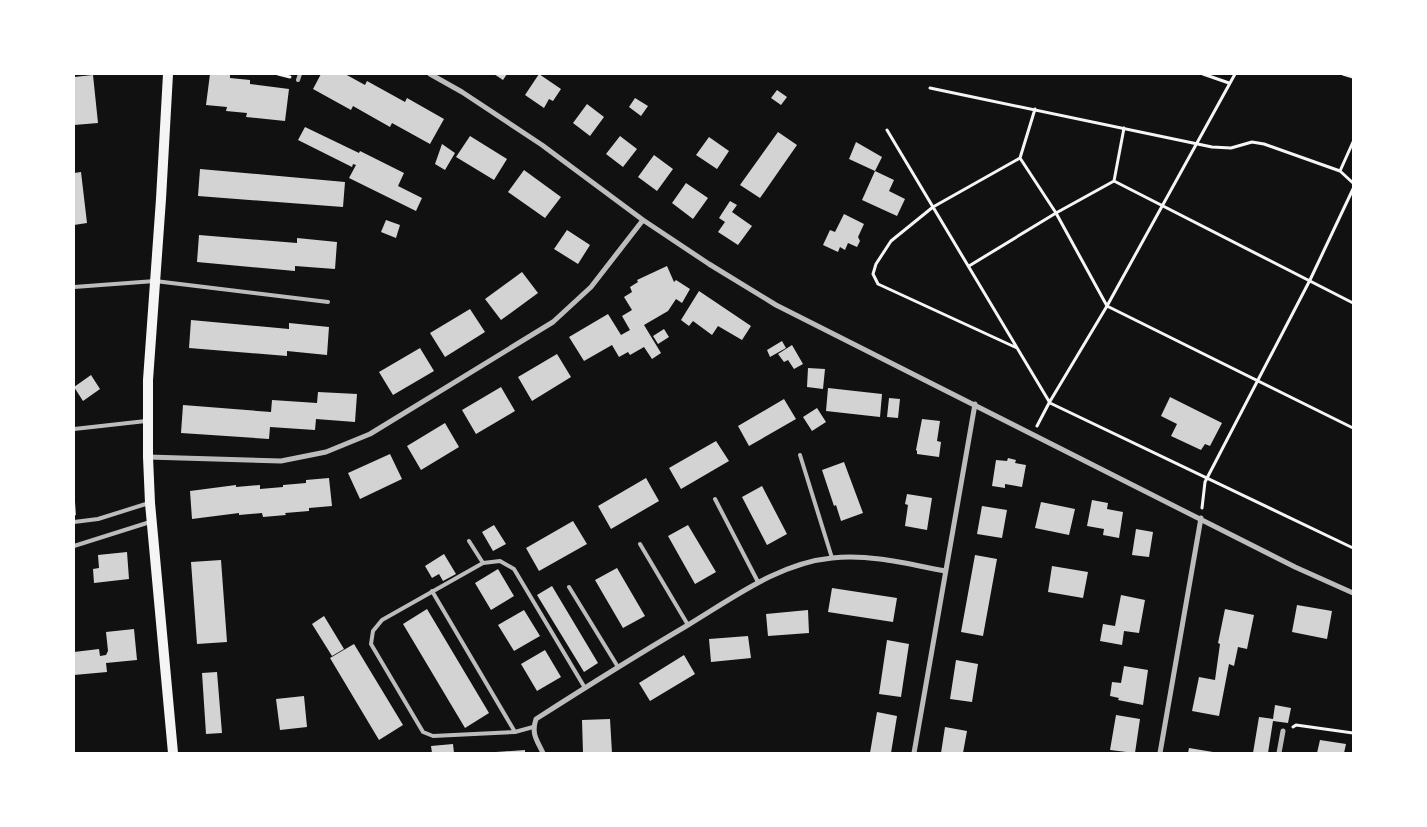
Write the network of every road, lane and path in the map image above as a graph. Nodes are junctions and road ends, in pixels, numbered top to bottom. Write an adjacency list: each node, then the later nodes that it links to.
1 (168, 74): 27 (main road)
2 (300, 74): 8 (lane)
3 (430, 74): 24 (street)
4 (1203, 74): 9 (path)
5 (1235, 74): 9 (path)
6 (1346, 74): 7 (path)
7 (1353, 78)
8 (298, 80)
9 (1229, 84): 15 (path)
10 (930, 88): 11 (path)
11 (1035, 109): 12 (path); 16 (path)
12 (1124, 128): 15 (path); 18 (path)
13 (887, 130): 22 (path)
14 (1353, 142): 17 (path)
15 (1197, 144): 17 (path); 21 (path)
16 (1020, 158): 22 (path); 23 (path)
17 (1340, 171): 19 (path)
18 (1114, 181): 21 (path); 23 (path)
19 (1353, 183)
20 (1353, 188): 26 (path)
21 (1162, 206): 26 (path); 31 (path)
22 (933, 207): 25 (path); 32 (path)
23 (1056, 214): 25 (path); 31 (path)
24 (643, 220): 35 (street); 41 (street)
25 (969, 266): 32 (path)
26 (1310, 280): 30 (path); 33 (path)
27 (155, 281): 28 (lane); 29 (lane); 36 (main road)
28 (74, 287)
29 (328, 302)
30 (1353, 303)
31 (1107, 306): 33 (path); 34 (path)
32 (1017, 349): 34 (path)
33 (1258, 381): 37 (path); 42 (path)
34 (1050, 403): 39 (path); 42 (path)
35 (975, 404): 39 (street); 54 (street)
36 (148, 421): 38 (lane); 41 (main road)
37 (1353, 428)
38 (74, 430)
39 (1033, 434): 45 (street)
40 (800, 455): 52 (lane)
41 (148, 457): 44 (main road)
42 (1207, 478): 45 (path); 51 (path)
43 (715, 499): 55 (lane)
44 (150, 503): 46 (main road); 47 (lane)
45 (1201, 518): 58 (street); 69 (street)
46 (152, 521): 50 (lane); 66 (main road)
47 (74, 522)
48 (469, 541): 53 (lane)
49 (640, 544): 59 (lane)
50 (74, 546)
51 (1353, 546)
52 (832, 558): 54 (street); 55 (street)
53 (483, 563): 57 (lane); 61 (lane)
54 (945, 571): 68 (street)
55 (758, 582): 59 (street)
56 (569, 587): 60 (lane)
57 (432, 591): 63 (lane); 63 (lane)
58 (1353, 593)
59 (688, 625): 60 (street)
60 (618, 667): 61 (street)
61 (585, 688): 62 (street)
62 (533, 727): 63 (lane); 67 (street)
63 (516, 732)
64 (1283, 732): 65 (path); 70 (street)
65 (1353, 733)
66 (173, 753)
67 (543, 753)
68 (914, 753)
69 (1160, 753)
70 (1279, 753)

